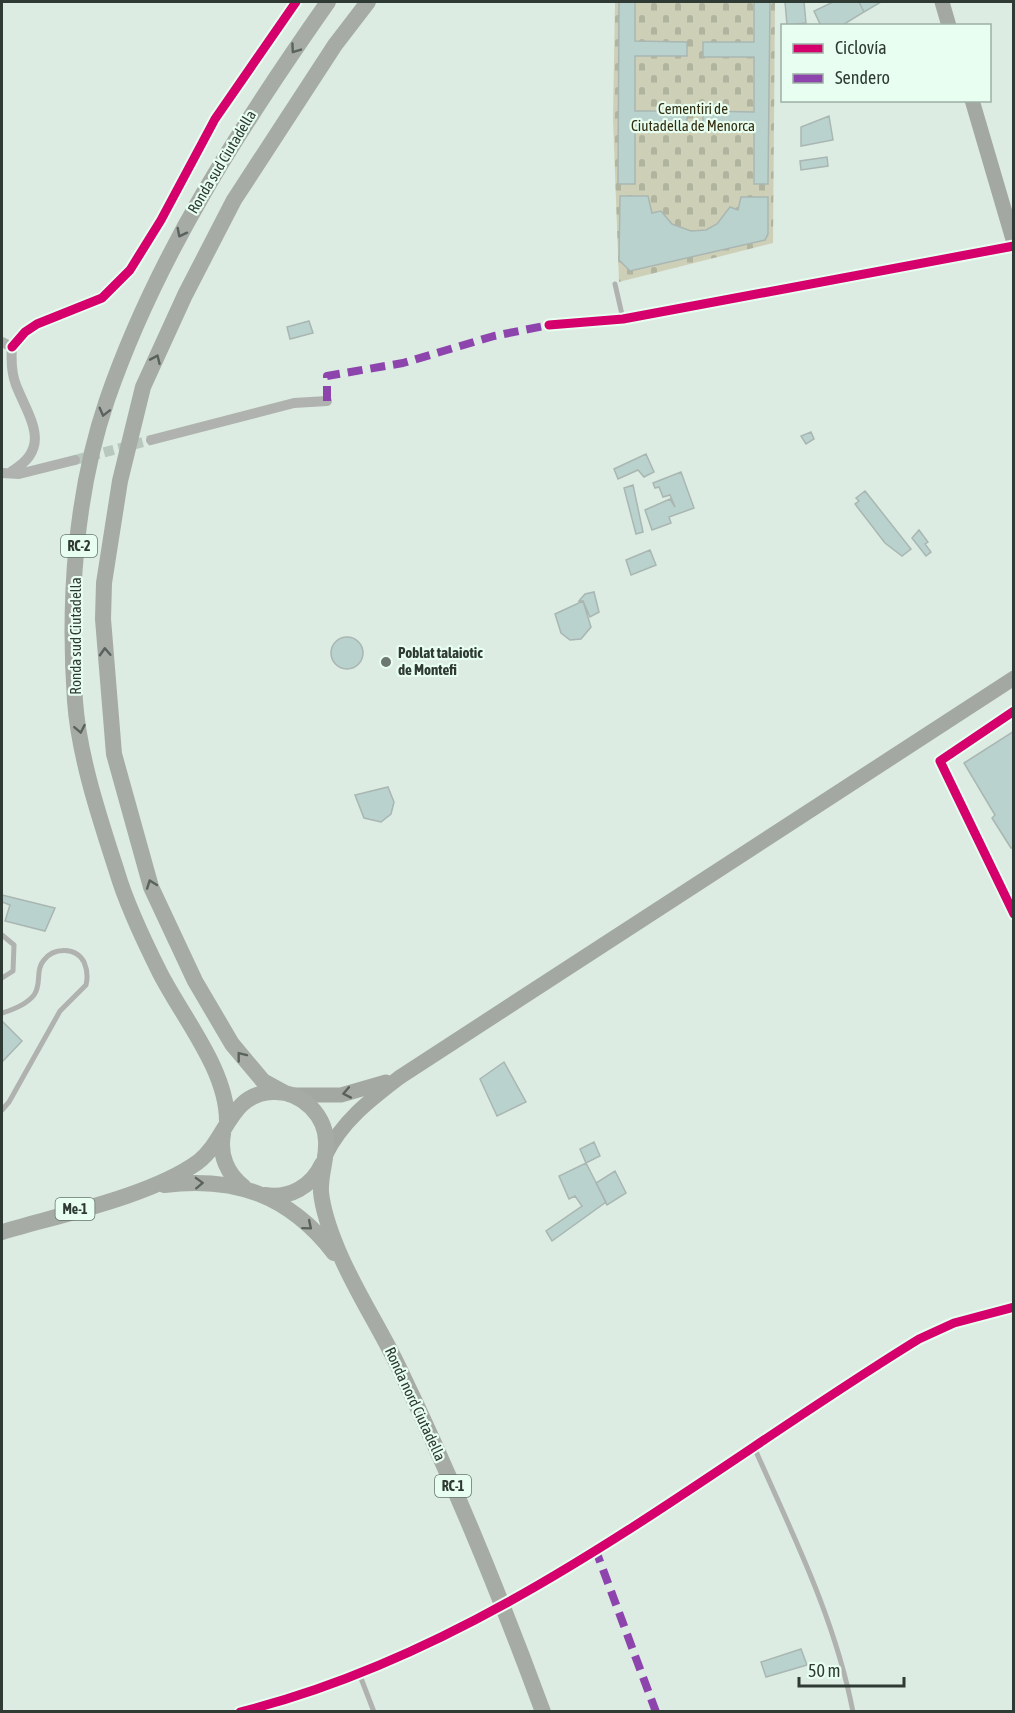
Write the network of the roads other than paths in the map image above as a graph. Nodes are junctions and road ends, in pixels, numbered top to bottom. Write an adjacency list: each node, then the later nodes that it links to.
1 (296, 2): 11 (street)
2 (328, 2): 25 (main road, Ronda sud Ciutadella / RC-2, one-way to 25)
3 (368, 2): 23 (main road, Ronda sud Ciutadella / RC-2, one-way to 3)
4 (942, 2): 5 (main road)
5 (948, 24)
6 (973, 102): 7 (main road)
7 (1014, 245): 9 (street)
8 (615, 284): 9 (lane)
9 (623, 319): 10 (street)
10 (549, 325)
11 (7, 345): 15 (street)
12 (327, 401): 13 (street)
13 (151, 440)
14 (75, 460): 15 (street)
15 (7, 472)
16 (1014, 678): 22 (main road, Me-1)
17 (1014, 711): 18 (street)
18 (1014, 914)
19 (2, 935): 20 (lane)
20 (2, 978)
21 (2, 1013): 24 (lane)
22 (400, 1077): 23 (main road, Me-1, one-way to 23); 26 (main road, Me-1)
23 (289, 1094): 25 (main road, Me-1); 26 (main road)
24 (2, 1110)
25 (225, 1125): 27 (main road, Me-1); 28 (main road)
26 (324, 1159): 28 (main road, Me-1); 30 (main road, RC-1)
27 (149, 1187): 28 (main road, Me-1, one-way to 28); 29 (main road, Me-1)
28 (255, 1192): 30 (main road, RC-1, one-way to 30)
29 (2, 1232)
30 (345, 1268): 33 (main road, Ronda nord Ciutadella / RC-1)
31 (1014, 1306): 32 (street)
32 (753, 1446): 33 (street); 38 (lane)
33 (503, 1604): 34 (street); 37 (main road, Ronda nord Ciutadella / RC-1)
34 (358, 1673): 35 (street); 36 (lane)
35 (240, 1712)
36 (374, 1712)
37 (543, 1712)
38 (853, 1712)

